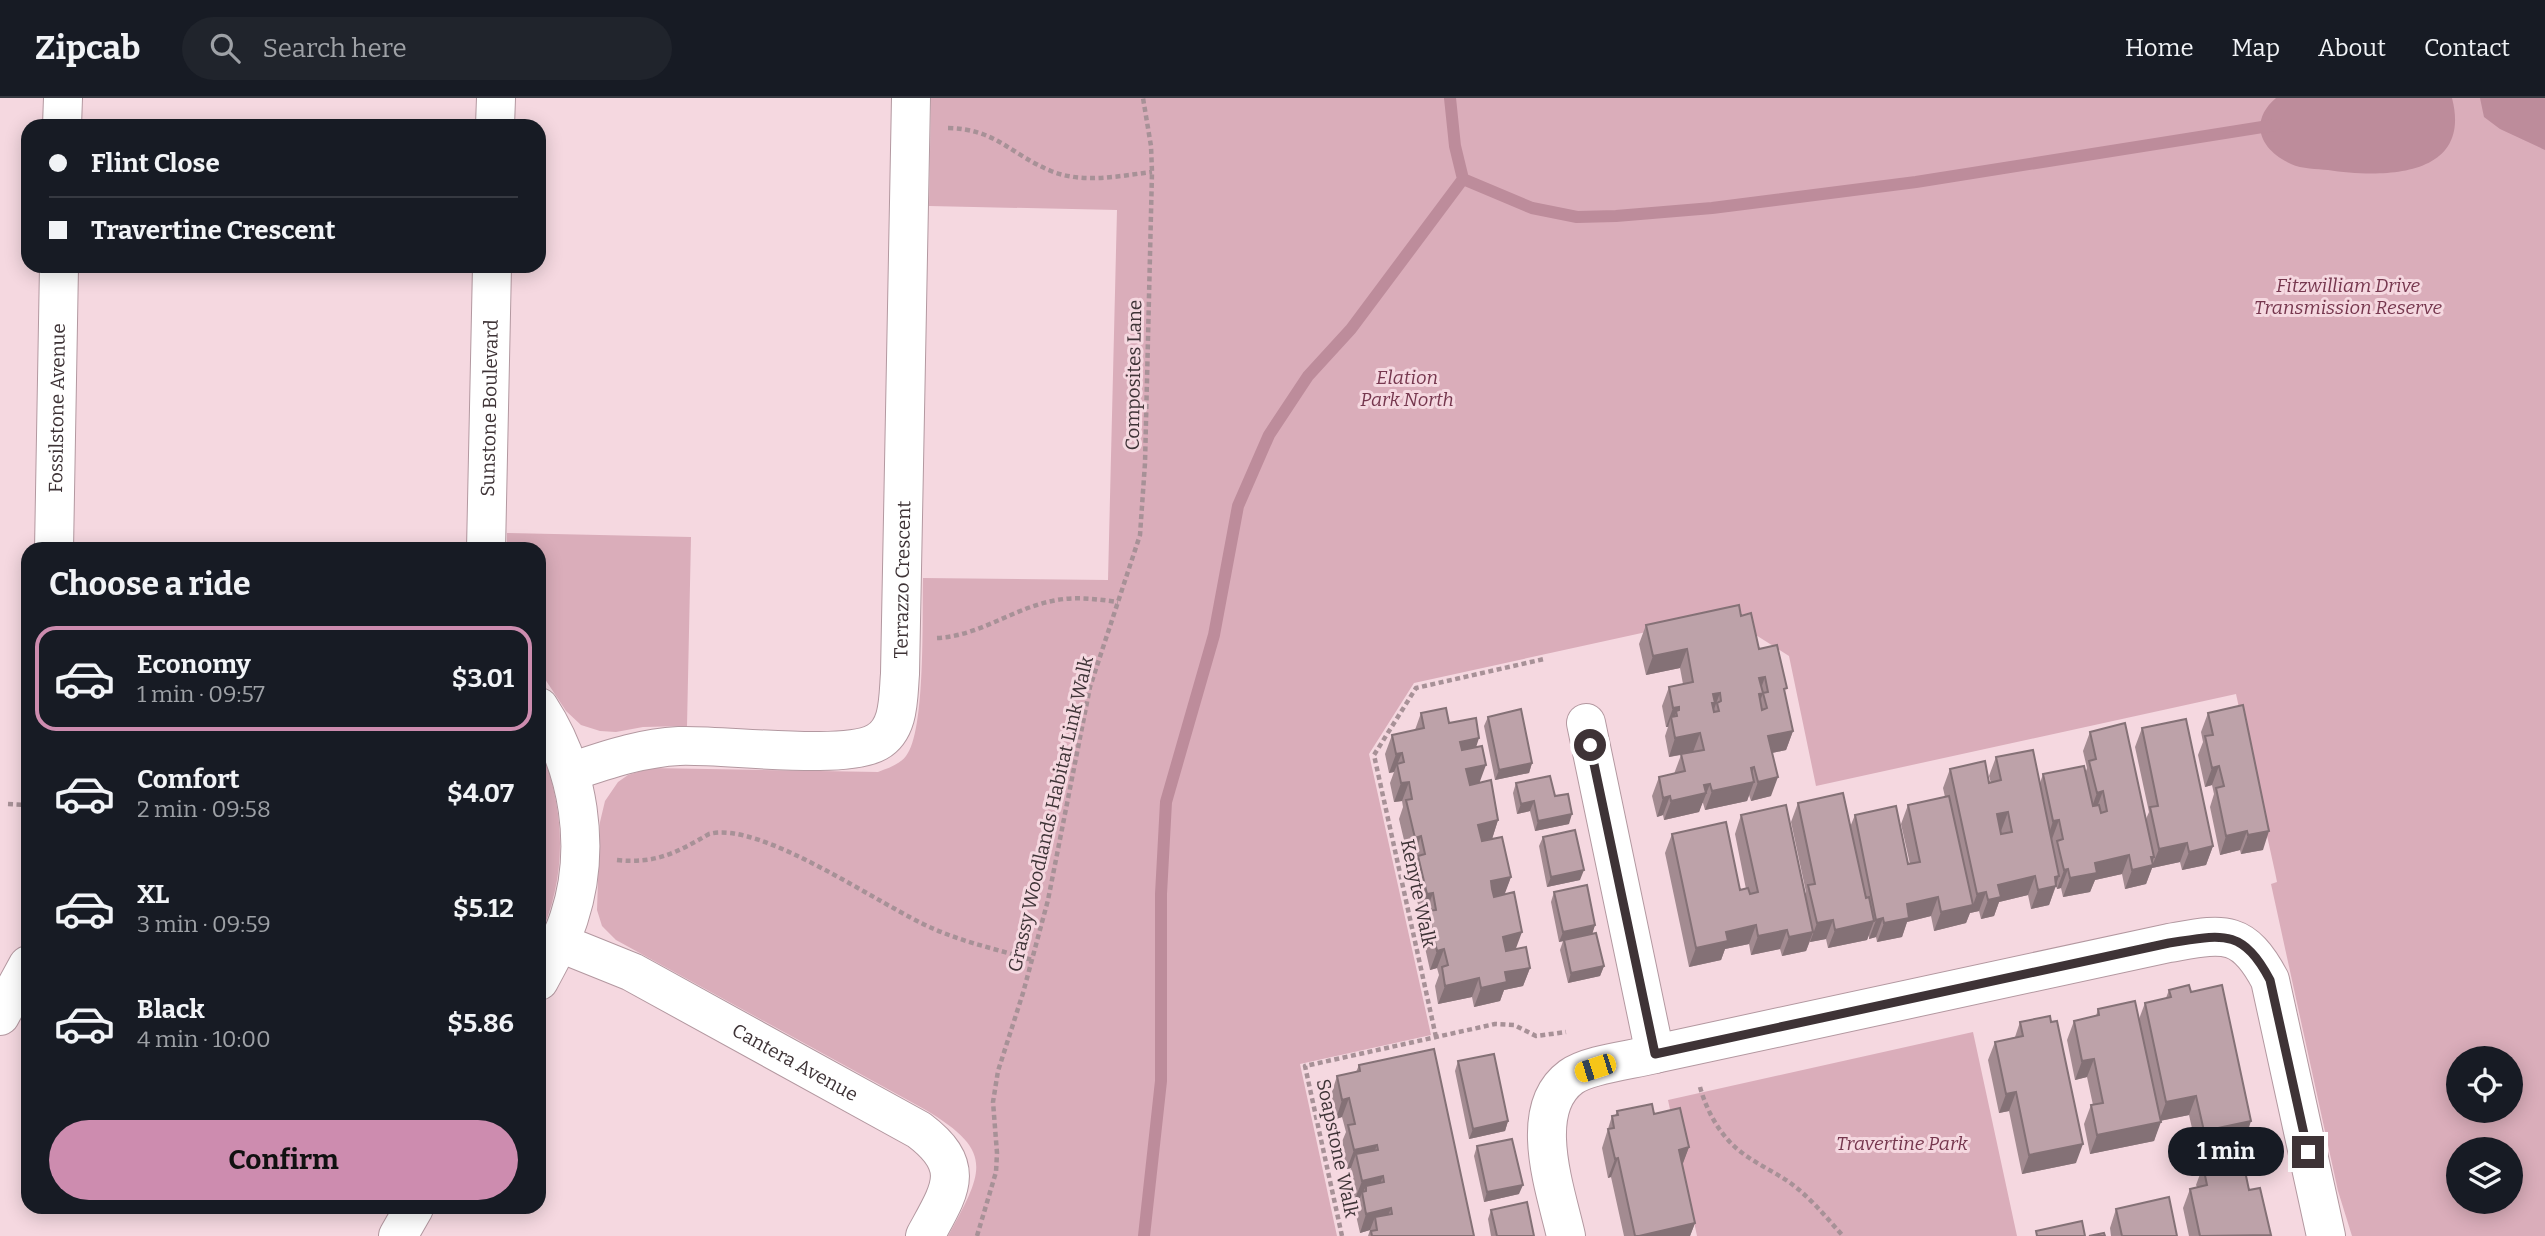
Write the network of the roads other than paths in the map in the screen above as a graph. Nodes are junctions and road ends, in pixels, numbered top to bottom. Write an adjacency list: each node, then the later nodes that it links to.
1 (63, 98): 4 (street)
2 (496, 98): 5 (street)
3 (911, 113): 12 (street, Terrazzo Crescent)
4 (62, 119)
5 (495, 119)
6 (59, 273): 8 (street, Fossilstone Avenue)
7 (492, 273): 9 (street, Sunstone Boulevard)
8 (54, 542)
9 (486, 542)
10 (546, 719): 12 (street)
11 (1586, 723): 17 (street)
12 (570, 772): 13 (street)
13 (560, 943): 14 (street); 20 (street, Cantera Avenue)
14 (546, 968)
15 (21, 978): 16 (street)
16 (0, 1016)
17 (1655, 1054): 21 (street); 22 (street)
18 (411, 1214): 19 (street)
19 (398, 1236)
20 (925, 1236)
21 (1566, 1236)
22 (2326, 1236)

